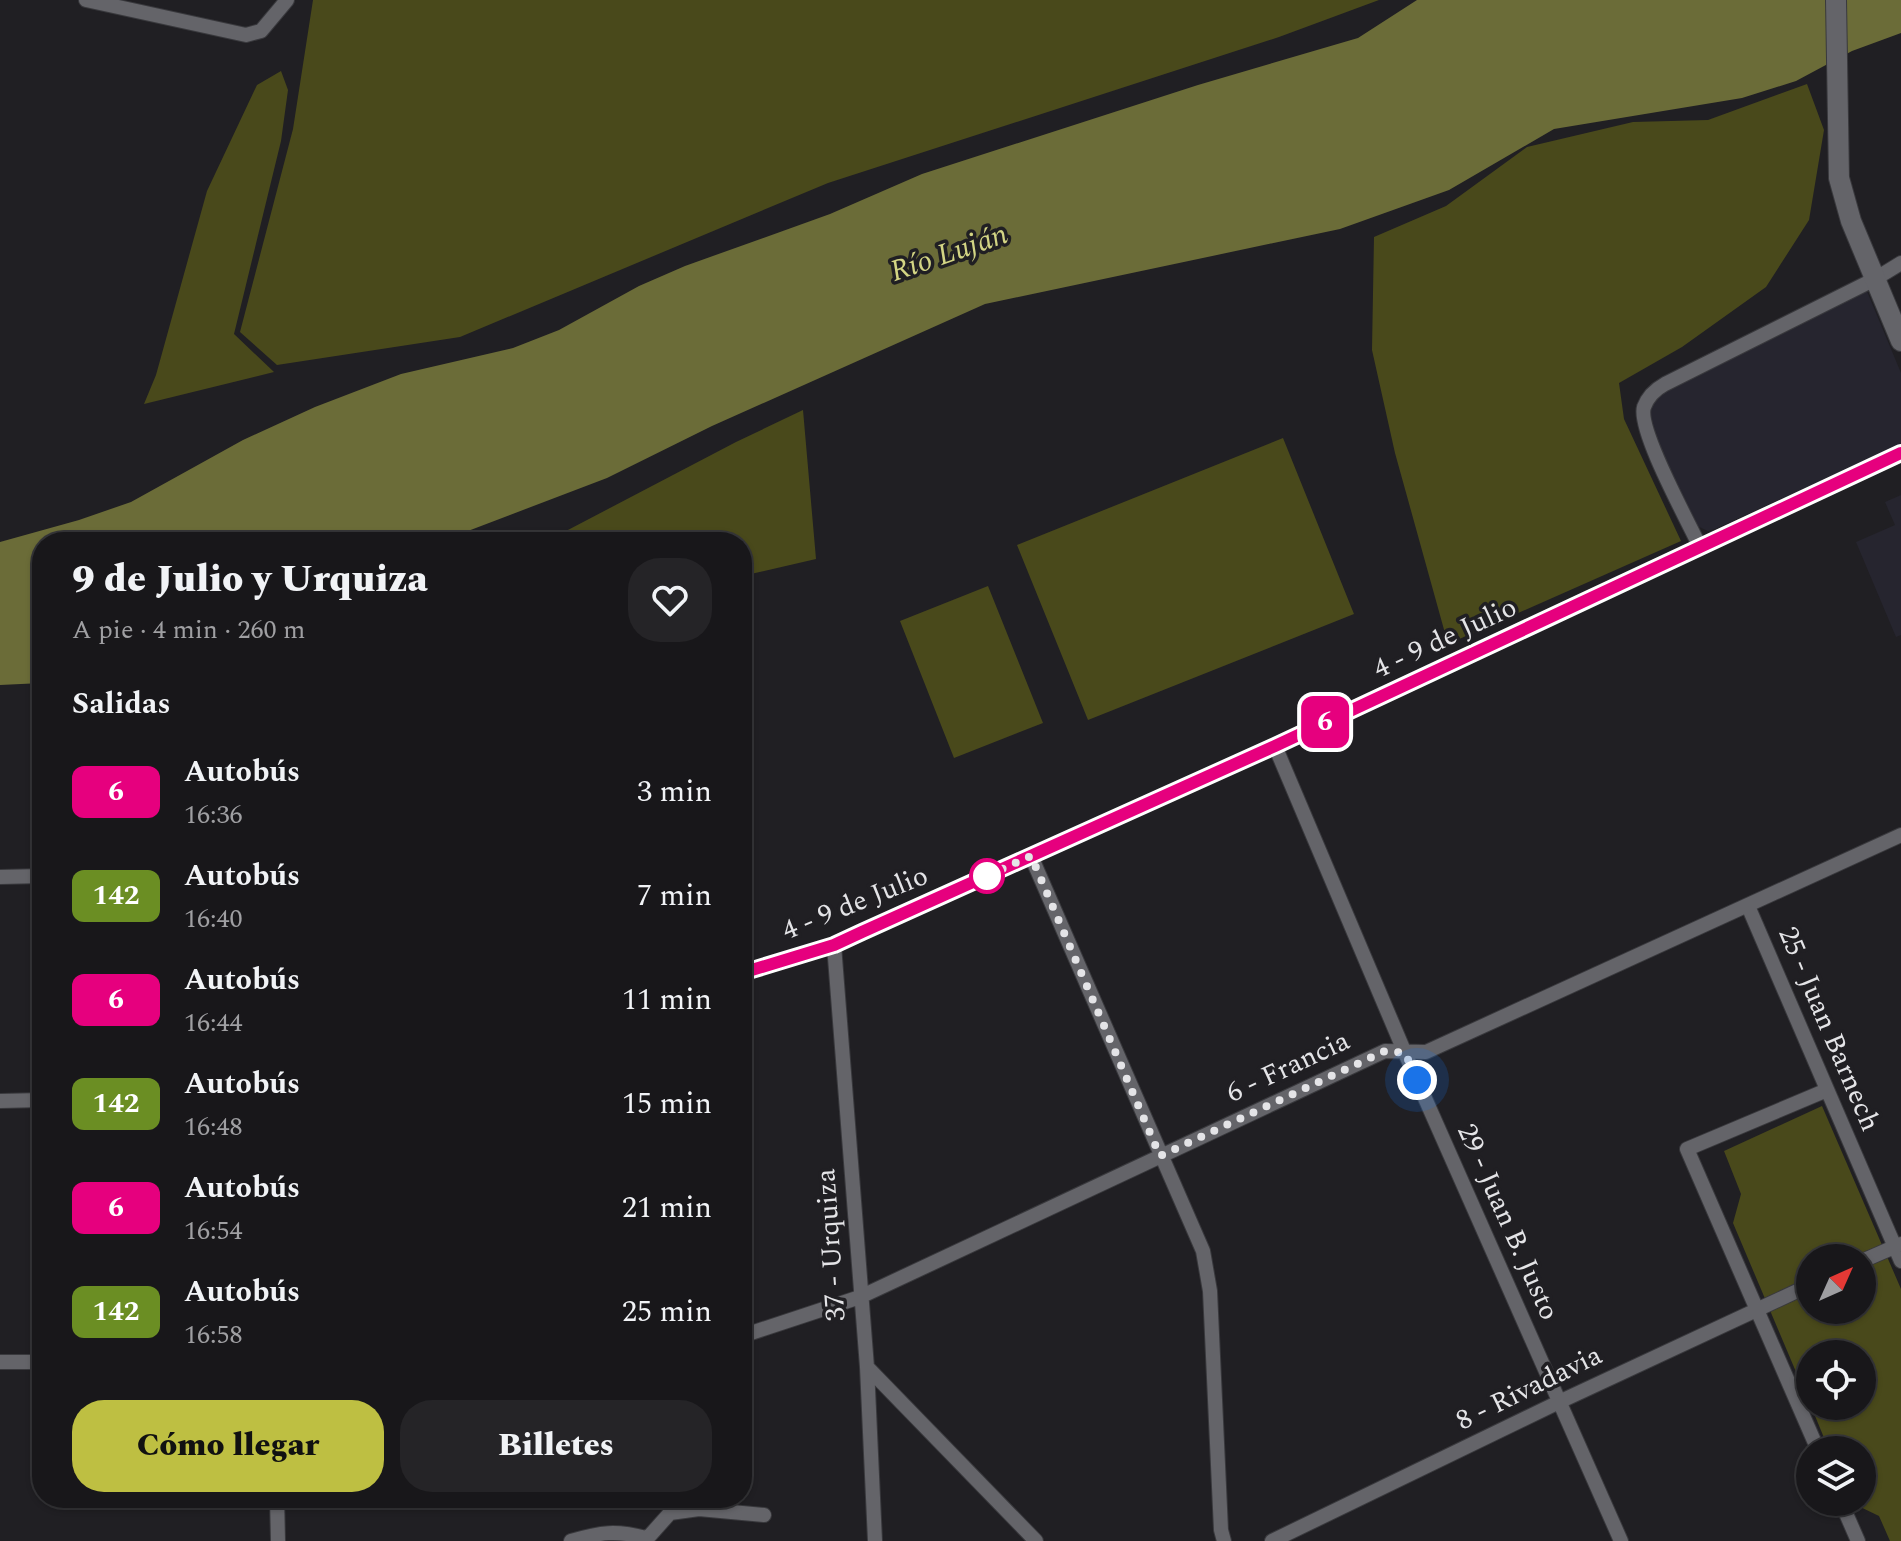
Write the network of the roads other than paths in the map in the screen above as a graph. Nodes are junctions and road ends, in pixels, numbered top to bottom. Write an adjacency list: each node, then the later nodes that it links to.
1 (86, 0): 2 (street)
2 (287, 0)
3 (1836, 0): 5 (street)
4 (1901, 263): 5 (street)
5 (1875, 279): 6 (street); 8 (street)
6 (1901, 341)
7 (1901, 453): 8 (street, 4 - 9 de Julio)
8 (1700, 547): 9 (street, 4 - 9 de Julio)
9 (1275, 746): 11 (street, 4 - 9 de Julio); 17 (street, 29 - Juan B. Justo)
10 (1901, 835): 14 (street, 6 - Francia)
11 (1031, 856): 15 (street, 4 - 9 de Julio); 21 (street)
12 (32, 876): 13 (street)
13 (0, 877)
14 (1748, 906): 17 (street, 6 - Francia); 18 (street, 25 - Juan Barnech)
15 (834, 945): 16 (street, 4 - 9 de Julio); 26 (street, 37 - Urquiza)
16 (752, 970)
17 (1405, 1053): 21 (street, 6 - Francia); 32 (street, 29 - Juan B. Justo)
18 (1827, 1090): 22 (street, 25 - Juan Barnech); 27 (street)
19 (32, 1100): 20 (street)
20 (0, 1101)
21 (1160, 1156): 26 (street, 6 - Francia); 44 (street)
22 (1898, 1245): 23 (street); 24 (street, 25 - Juan Barnech)
23 (1876, 1255)
24 (1901, 1261)
25 (1796, 1291): 27 (street, 8 - Rivadavia)
26 (860, 1297): 28 (street, 6 - Francia); 31 (street, 37 - Urquiza)
27 (1756, 1310): 32 (street, 8 - Rivadavia); 33 (street)
28 (752, 1333)
29 (0, 1362): 30 (street)
30 (32, 1362)
31 (867, 1367): 42 (street, 37 - Urquiza); 43 (street)
32 (1559, 1402): 45 (street, 8 - Rivadavia); 46 (street, 29 - Juan B. Justo)
33 (1812, 1436)
34 (277, 1508): 40 (street)
35 (672, 1508): 36 (street)
36 (670, 1513): 37 (street); 39 (street)
37 (764, 1515)
38 (1847, 1516): 47 (street)
39 (646, 1539): 41 (street)
40 (278, 1541)
41 (571, 1541)
42 (875, 1541)
43 (1036, 1541)
44 (1224, 1541)
45 (1272, 1541)
46 (1621, 1541)
47 (1858, 1541)

